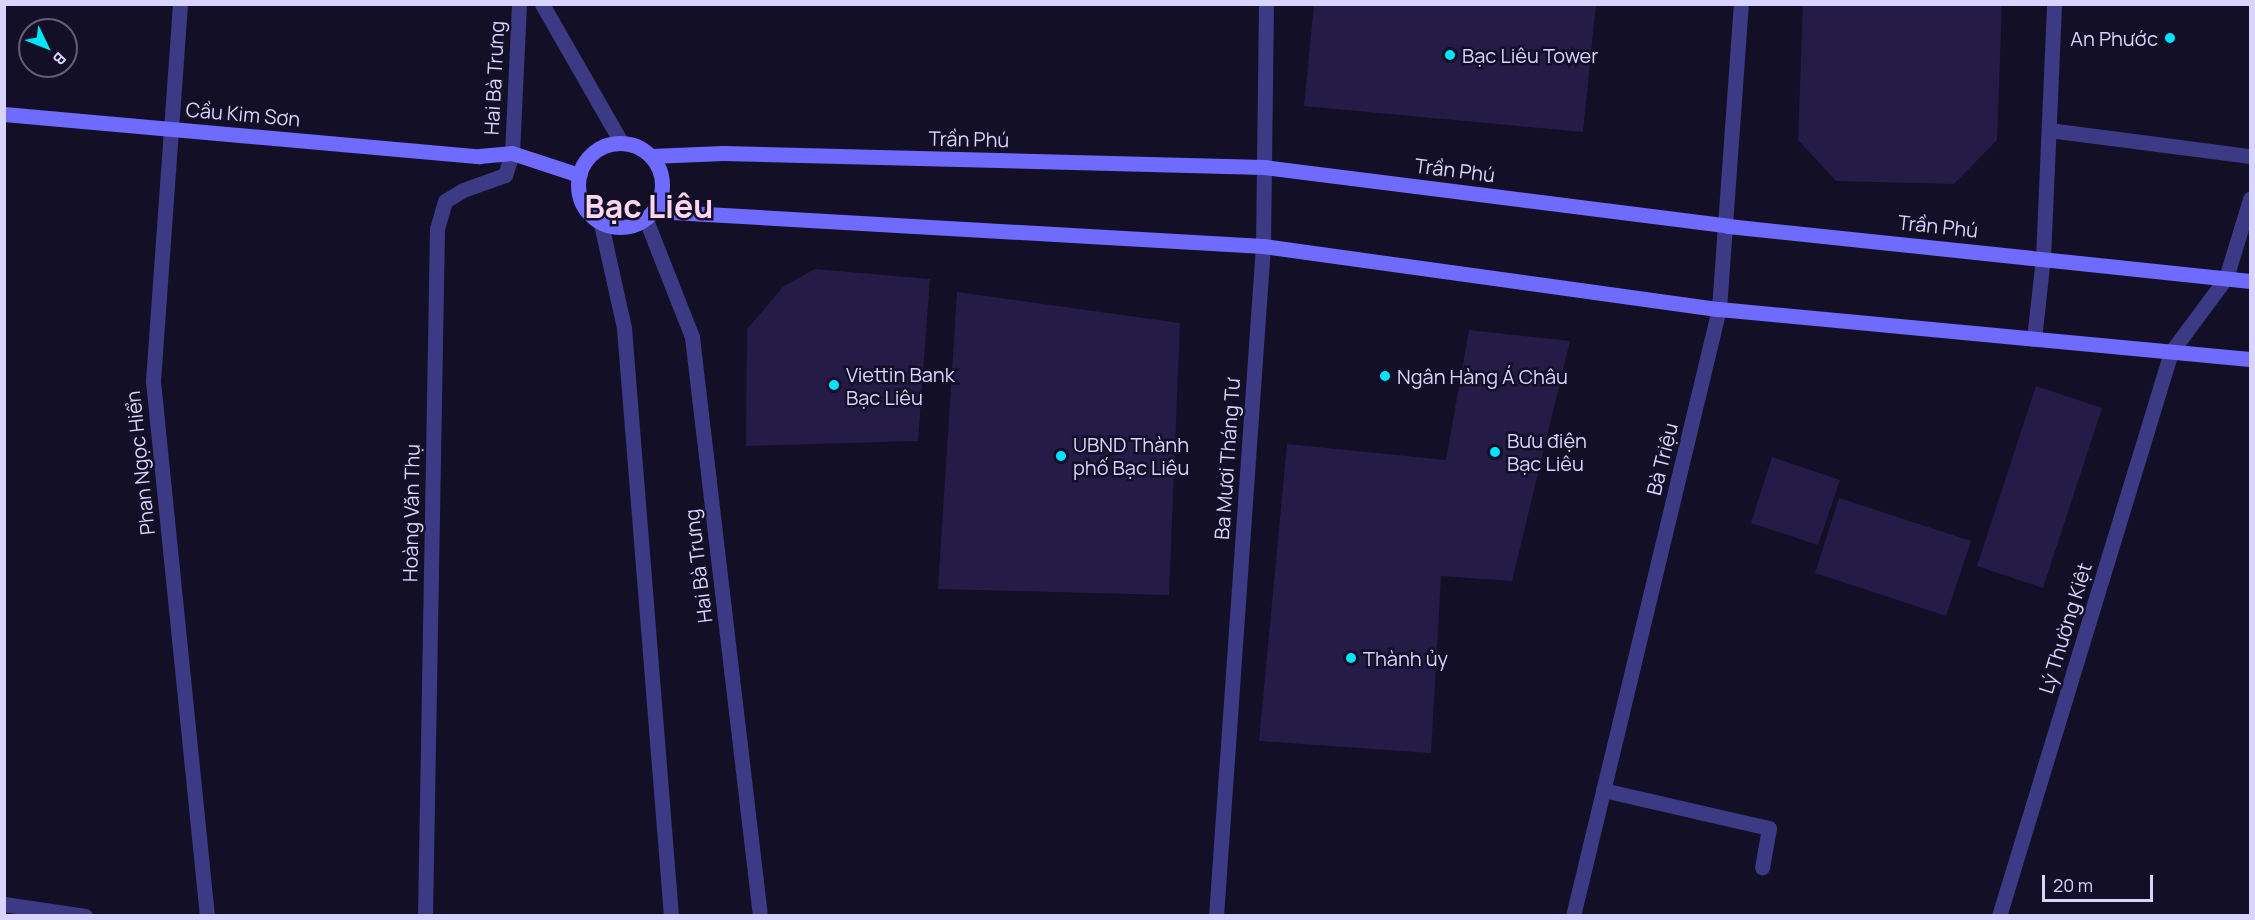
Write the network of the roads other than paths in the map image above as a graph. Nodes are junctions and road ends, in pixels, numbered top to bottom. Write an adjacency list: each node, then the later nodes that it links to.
1 (180, 4): 31 (street, Phan Ngọc Hiển)
2 (519, 4): 10 (street, Hai Bà Trưng)
3 (542, 4): 9 (street)
4 (1266, 4): 13 (street, Ba Mươi Tháng Tư)
5 (1741, 4): 18 (street, Bà Triệu)
6 (2054, 4): 8 (street)
7 (4, 114): 10 (main road, Cầu Kim Sơn, bridge)
8 (2049, 130): 12 (street); 20 (street)
9 (621, 142): 11 (main road); 14 (main road)
10 (512, 153): 14 (main road); 32 (street, Hoàng Văn Thụ)
11 (651, 156): 13 (main road, Trần Phú); 16 (main road)
12 (2250, 156)
13 (1264, 167): 18 (main road, Trần Phú); 19 (street, Ba Mươi Tháng Tư)
14 (579, 175): 17 (main road)
15 (2250, 199): 21 (street, Lý Thường Kiệt)
16 (650, 216): 17 (main road); 19 (main road); 34 (street, Hai Bà Trưng)
17 (601, 224): 33 (street)
18 (1728, 226): 20 (main road, Trần Phú); 23 (street, Bà Triệu)
19 (1263, 246): 23 (main road); 35 (street, Ba Mươi Tháng Tư)
20 (2043, 258): 21 (main road, Trần Phú); 24 (street)
21 (2226, 278): 22 (main road, Trần Phú); 25 (street, Lý Thường Kiệt)
22 (2250, 281)
23 (1719, 309): 24 (main road); 27 (street, Bà Triệu)
24 (2034, 339): 25 (main road)
25 (2171, 352): 26 (main road); 37 (street, Lý Thường Kiệt)
26 (2250, 359)
27 (1603, 790): 28 (street); 36 (street, Bà Triệu)
28 (1762, 867)
29 (4, 904): 30 (street)
30 (85, 915)
31 (207, 915)
32 (425, 915)
33 (671, 915)
34 (760, 915)
35 (1216, 915)
36 (1573, 915)
37 (2000, 915)

